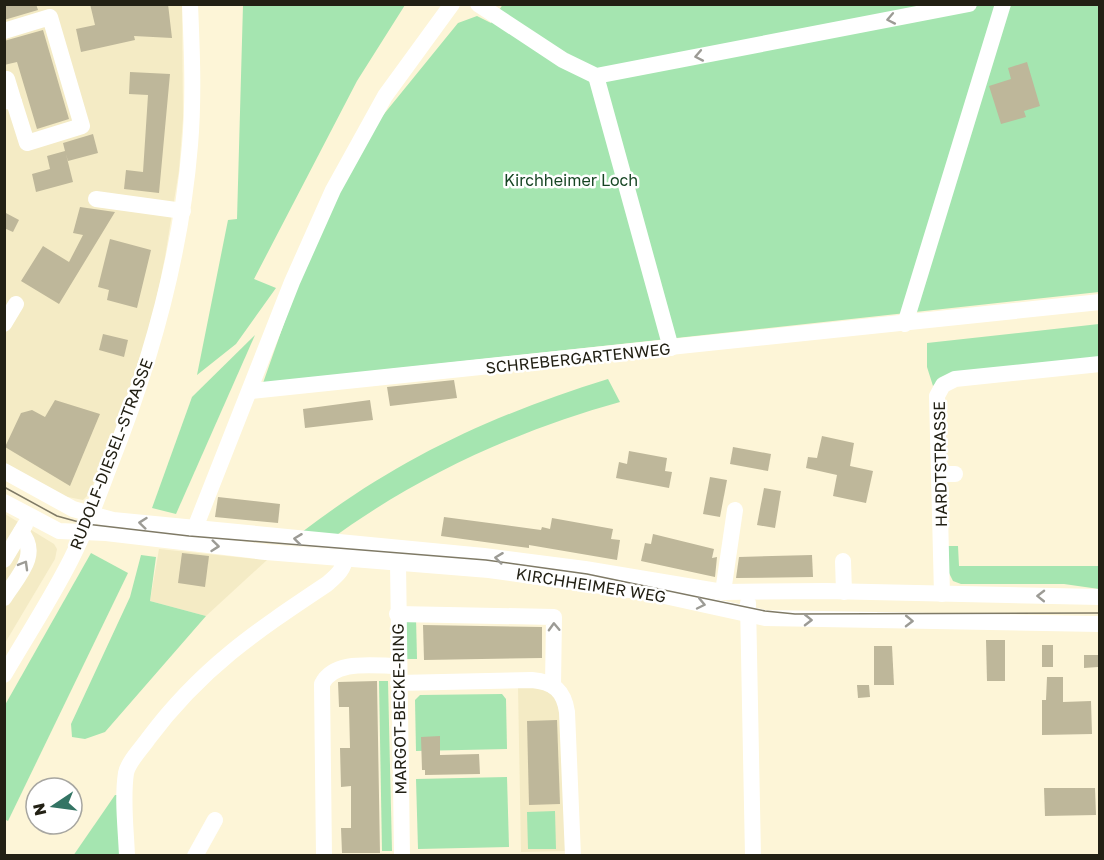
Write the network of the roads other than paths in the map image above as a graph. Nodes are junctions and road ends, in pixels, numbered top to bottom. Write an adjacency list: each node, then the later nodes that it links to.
1 (190, 4): 11 (street, RUDOLF-DIESEL-STRASSE)
2 (452, 4): 18 (street)
3 (478, 4): 7 (street)
4 (969, 4): 7 (street, one-way to 7)
5 (1003, 4): 15 (street)
6 (4, 31): 9 (street)
7 (596, 76): 16 (street)
8 (7, 79): 9 (street)
9 (9, 102)
10 (96, 199): 11 (street)
11 (183, 211): 23 (street, RUDOLF-DIESEL-STRASSE)
12 (1100, 302): 15 (street, SCHREBERGARTENWEG)
13 (16, 304): 14 (street)
14 (4, 324)
15 (905, 324): 16 (street, SCHREBERGARTENWEG)
16 (671, 348): 18 (street, SCHREBERGARTENWEG)
17 (1100, 364): 36 (street, HARDTSTRASSE)
18 (251, 391): 26 (street)
19 (4, 471): 23 (street, KIRCHHEIMER WEG)
20 (4, 483): 25 (street)
21 (4, 502): 24 (street, KIRCHHEIMER WEG)
22 (735, 510): 33 (street)
23 (92, 513): 25 (street); 26 (street, KIRCHHEIMER WEG, one-way to 23); 28 (street, RUDOLF-DIESEL-STRASSE)
24 (30, 516): 27 (street); 28 (street, KIRCHHEIMER WEG)
25 (69, 517): 28 (street)
26 (195, 528): 33 (street, KIRCHHEIMER WEG, one-way to 26)
27 (21, 532): 30 (street); 38 (street, one-way to 27)
28 (82, 532): 29 (street, KIRCHHEIMER WEG, one-way to 29); 43 (street, RUDOLF-DIESEL-STRASSE)
29 (345, 558): 32 (street, KIRCHHEIMER WEG); 47 (street)
30 (4, 560)
31 (843, 561): 34 (street)
32 (398, 562): 39 (street, KIRCHHEIMER WEG, one-way to 39); 40 (street, MARGOT-BECKE-RING)
33 (723, 592): 35 (street, KIRCHHEIMER WEG)
34 (844, 592): 35 (street, KIRCHHEIMER WEG); 36 (street, KIRCHHEIMER WEG)
35 (748, 593): 39 (street)
36 (942, 594): 37 (street, KIRCHHEIMER WEG, one-way to 36)
37 (1100, 597)
38 (4, 598)
39 (748, 613): 41 (street, KIRCHHEIMER WEG, one-way to 41); 52 (street)
40 (397, 614): 42 (street, MARGOT-BECKE-RING); 45 (street, one-way to 40)
41 (1100, 624)
42 (398, 666): 44 (street, MARGOT-BECKE-RING); 49 (street)
43 (4, 675)
44 (398, 683): 45 (street); 50 (street, MARGOT-BECKE-RING)
45 (554, 686): 51 (street)
46 (215, 820): 48 (street)
47 (127, 855)
48 (195, 855)
49 (324, 855)
50 (402, 855)
51 (573, 855)
52 (753, 855)

